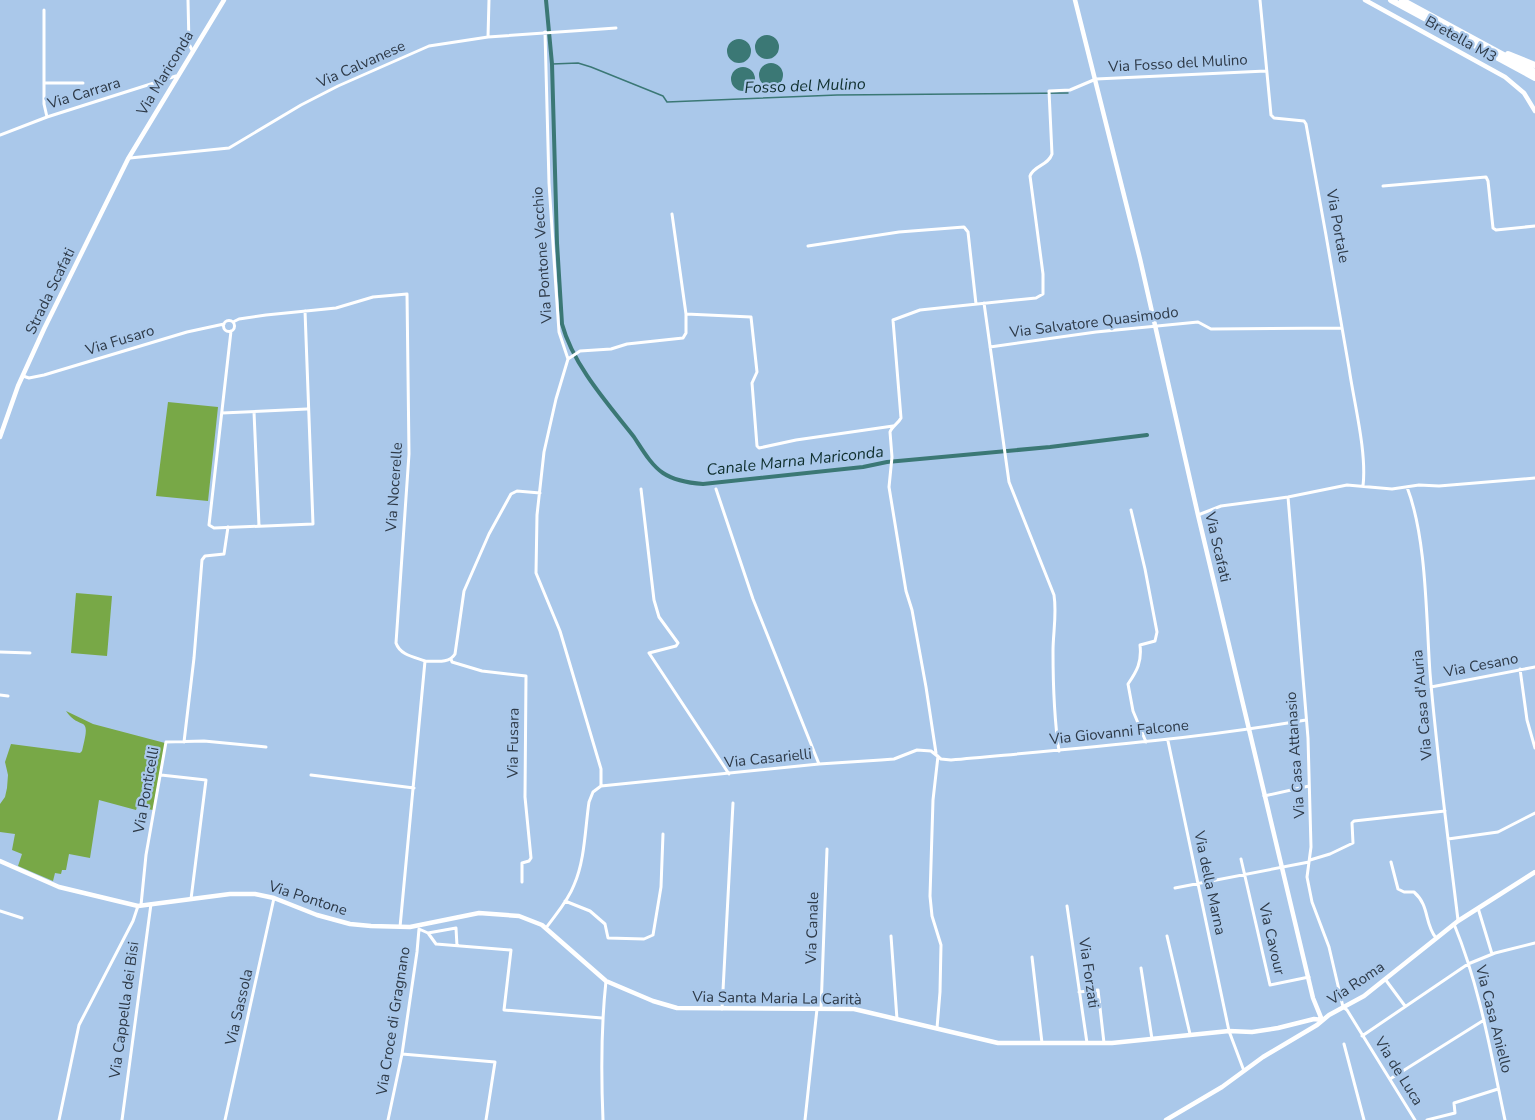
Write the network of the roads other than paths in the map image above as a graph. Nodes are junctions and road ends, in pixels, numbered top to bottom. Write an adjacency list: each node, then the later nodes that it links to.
1 (188, 0): 14 (street)
2 (224, 0): 14 (street, Via Mariconda)
3 (489, 0): 13 (street)
4 (1076, 0): 20 (street, Via Scafati)
5 (1260, 0): 16 (street, Via Portale)
6 (1365, 0): 23 (street, Bretella M3)
7 (1391, 0): 19 (highway)
8 (1402, 0): 10 (highway)
9 (44, 10): 21 (street)
10 (1445, 23): 15 (highway); 17 (highway)
11 (616, 28): 12 (street, Via Calvanese)
12 (546, 32): 13 (street, Via Calvanese); 42 (street, Via Pontone Vecchio)
13 (488, 37): 26 (street, Via Calvanese)
14 (192, 50): 18 (street, Via Mariconda)
15 (1535, 65)
16 (1266, 71): 20 (street, Via Fosso del Mulino); 39 (street, Via Portale)
17 (1535, 72)
18 (176, 76): 24 (street, Via Carrara); 26 (street, Via Mariconda)
19 (1535, 78)
20 (1096, 79): 32 (street, Via Fosso del Mulino); 38 (street, Via Scafati)
21 (44, 83): 22 (street); 24 (street)
22 (83, 83)
23 (1535, 111)
24 (48, 117): 25 (street, Via Carrara)
25 (0, 135)
26 (128, 159): 43 (street, Strada Scafati)
27 (1383, 186): 29 (street)
28 (672, 214): 35 (street)
29 (1535, 226)
30 (808, 246): 33 (street)
31 (407, 297): 34 (street, Via Fusaro); 63 (street, Via Nocerelle)
32 (984, 303): 33 (street, Via Fosso del Mulino); 41 (street)
33 (976, 304): 47 (street, Via Fosso del Mulino)
34 (305, 311): 36 (street, Via Fusaro); 44 (street)
35 (686, 314): 42 (street); 47 (street)
36 (233, 322): 37 (street, Via Fusaro); 40 (street)
37 (224, 324): 40 (street); 43 (street, Via Fusaro)
38 (1154, 325): 39 (street, Via Salvatore Quasimodo); 41 (street, Via Salvatore Quasimodo); 57 (street, Via Scafati)
39 (1342, 328): 50 (street, Via Portale)
40 (231, 331): 46 (street)
41 (990, 347): 77 (street)
42 (569, 358): 54 (street)
43 (23, 376): 48 (street, Strada Scafati)
44 (308, 409): 45 (street); 58 (street)
45 (254, 412): 46 (street); 58 (street)
46 (222, 413): 59 (street)
47 (895, 426): 78 (street)
48 (0, 437)
49 (1535, 478): 51 (street)
50 (1363, 486): 51 (street); 55 (street)
51 (1407, 487): 66 (street, Via Casa d'Auria)
52 (641, 489): 80 (street)
53 (716, 489): 79 (street)
54 (540, 493): 62 (street); 83 (street)
55 (1288, 497): 57 (street); 69 (street, Via Casa Attanasio)
56 (1131, 510): 74 (street)
57 (1198, 515): 70 (street, Via Scafati)
58 (259, 526): 59 (street)
59 (228, 527): 73 (street)
60 (0, 652): 61 (street)
61 (30, 653)
62 (451, 659): 63 (street); 100 (street, Via Fusara)
63 (425, 661): 85 (street)
64 (1535, 667): 65 (street, Via Cesano)
65 (1520, 669): 66 (street, Via Cesano); 72 (street)
66 (1431, 687): 88 (street, Via Casa d'Auria)
67 (0, 695): 68 (street)
68 (8, 696)
69 (1306, 720): 70 (street, Via Giovanni Falcone); 84 (street, Via Casa Attanasio)
70 (1248, 730): 71 (street, Via Giovanni Falcone); 86 (street, Via Scafati)
71 (1168, 741): 74 (street, Via Giovanni Falcone); 101 (street, Via della Marna)
72 (1534, 741): 76 (street)
73 (184, 742): 75 (street, Via Ponticelli); 81 (street, Via Ponticelli)
74 (1146, 742): 77 (street, Via Giovanni Falcone)
75 (266, 747)
76 (1535, 748)
77 (1059, 751): 78 (street, Via Giovanni Falcone)
78 (937, 754): 79 (street, Via Casarielli); 138 (street)
79 (819, 764): 80 (street, Via Casarielli)
80 (729, 774): 83 (street, Via Casarielli)
81 (160, 775): 104 (street); 107 (street, Via Ponticelli)
82 (311, 775): 85 (street)
83 (601, 786): 105 (street)
84 (1310, 786): 86 (street); 95 (street, Via Casa Attanasio)
85 (414, 788): 113 (street)
86 (1264, 796): 97 (street, Via Scafati)
87 (733, 803): 132 (street)
88 (1445, 811): 91 (street, Via Casa d'Auria); 95 (street)
89 (1535, 813): 91 (street)
90 (663, 834): 105 (street)
91 (1448, 839): 112 (street, Via Casa d'Auria)
92 (827, 849): 133 (street, Via Canale)
93 (1241, 859): 99 (street, Via Cavour)
94 (0, 861): 107 (street, Via Pontone)
95 (1309, 861): 97 (street); 131 (street, Via Casa Attanasio)
96 (1391, 862): 119 (street)
97 (1282, 868): 99 (street); 126 (street, Via Scafati)
98 (1535, 872): 109 (street, Via Roma)
99 (1244, 875): 101 (street); 126 (street, Via Cavour)
100 (522, 882)
101 (1196, 884): 102 (street); 139 (street, Via della Marna)
102 (1175, 888)
103 (274, 898): 104 (street, Via Pontone); 113 (street, Via Pontone); 153 (street, Via Sassola)
104 (191, 899): 106 (street, Via Pontone)
105 (565, 901): 115 (street)
106 (151, 904): 107 (street, Via Pontone); 152 (street, Via Cappella dei Bisi)
107 (139, 906): 151 (street, Via Cappella dei Bisi)
108 (1067, 906): 129 (street, Via Forzati)
109 (1478, 908): 112 (street, Via Roma); 122 (street)
110 (0, 911): 111 (street)
111 (22, 918)
112 (1456, 923): 119 (street, Via Roma); 124 (street, Via Casa Aniello)
113 (400, 927): 114 (street, Via Santa Maria La Carità)
114 (419, 927): 115 (street, Via Santa Maria La Carità); 116 (street); 147 (street, Via Croce di Gragnano)
115 (546, 928): 128 (street, Via Santa Maria La Carità)
116 (428, 933): 121 (street); 121 (street)
117 (891, 936): 135 (street)
118 (1167, 936): 140 (street)
119 (1436, 938): 127 (street, Via Roma)
120 (1535, 943): 122 (street)
121 (457, 946): 134 (street)
122 (1492, 954): 124 (street)
123 (1032, 957): 143 (street)
124 (1468, 964): 130 (street); 137 (street, Via Casa Aniello)
125 (1141, 968): 142 (street)
126 (1309, 976): 136 (street, Via Scafati)
127 (1385, 979): 130 (street); 131 (street, Via Roma)
128 (606, 981): 132 (street, Via Santa Maria La Carità); 134 (street)
129 (1079, 992): 144 (street, Via Forzati); 145 (street)
130 (1405, 1006): 141 (street)
131 (1343, 1007): 136 (street, Via Roma); 141 (street, Via de Luca)
132 (722, 1009): 133 (street, Via Santa Maria La Carità)
133 (819, 1009): 135 (street, Via Santa Maria La Carità); 157 (street, Via Canale)
134 (602, 1018): 156 (street)
135 (897, 1019): 138 (street, Via Santa Maria La Carità)
136 (1322, 1020): 139 (street, Via Santa Maria La Carità); 148 (street, Via Roma)
137 (1484, 1020): 149 (street); 150 (street, Via Casa Aniello)
138 (937, 1028): 143 (street, Via Santa Maria La Carità)
139 (1229, 1031): 140 (street, Via Santa Maria La Carità); 148 (street, Via della Marna)
140 (1190, 1036): 142 (street, Via Santa Maria La Carità)
141 (1362, 1036): 149 (street, Via de Luca)
142 (1152, 1040): 145 (street, Via Santa Maria La Carità)
143 (1042, 1043): 144 (street, Via Santa Maria La Carità)
144 (1087, 1043): 145 (street, Via Santa Maria La Carità)
145 (1104, 1043)
146 (1344, 1044): 159 (street)
147 (402, 1054): 154 (street, Via Croce di Gragnano); 155 (street)
148 (1244, 1071): 158 (street, Via Roma)
149 (1390, 1079): 160 (street, Via de Luca)
150 (1498, 1089): 161 (street); 162 (street, Via Casa Aniello)
151 (59, 1120)
152 (122, 1120)
153 (225, 1120)
154 (388, 1120)
155 (486, 1120)
156 (603, 1120)
157 (805, 1120)
158 (1166, 1120)
159 (1364, 1120)
160 (1415, 1120)
161 (1427, 1120)
162 (1504, 1120)

